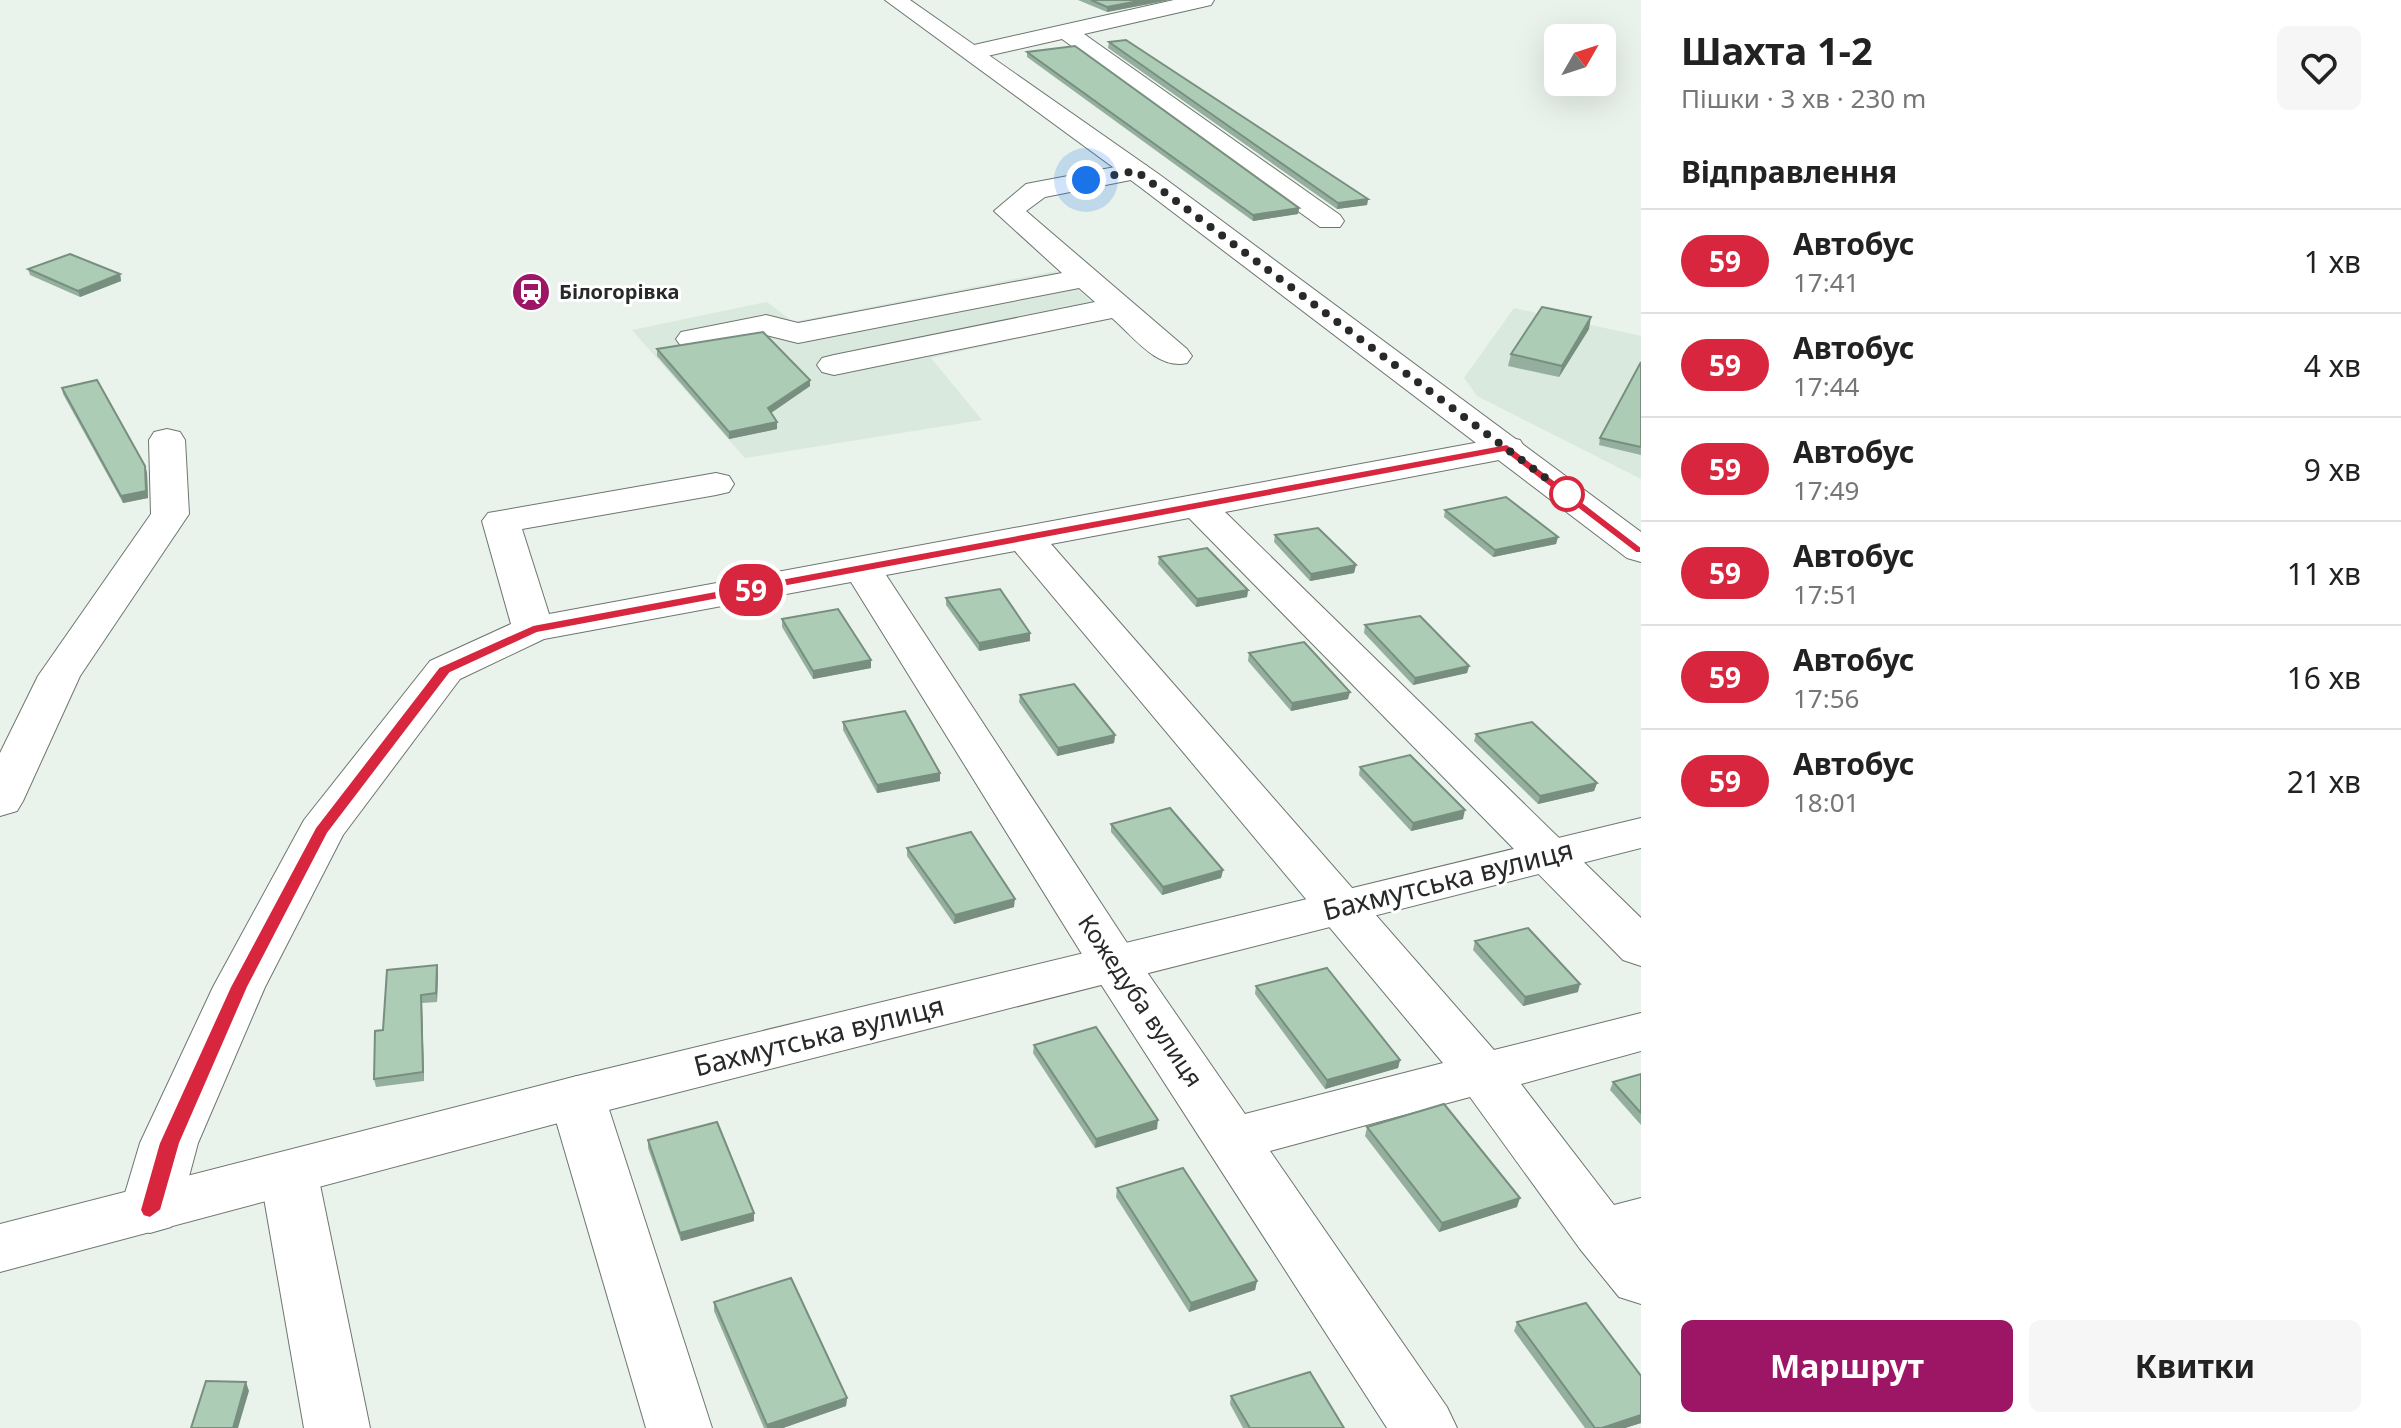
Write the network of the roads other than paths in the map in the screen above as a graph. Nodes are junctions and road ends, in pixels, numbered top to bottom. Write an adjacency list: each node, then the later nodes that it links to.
1 (896, 0): 6 (street)
2 (1128, 0): 4 (street)
3 (1203, 0): 4 (street)
4 (1153, 11): 5 (street)
5 (1066, 31): 6 (street); 8 (street)
6 (974, 52): 7 (street)
7 (1136, 171): 9 (street); 15 (street)
8 (1330, 221)
9 (1085, 278): 10 (street); 11 (street)
10 (1118, 307): 12 (street); 13 (street)
11 (692, 339)
12 (1175, 356)
13 (834, 365)
14 (167, 440): 22 (street)
15 (1507, 448): 17 (street); 19 (street)
16 (716, 484): 21 (street)
17 (1199, 507): 18 (street); 24 (street)
18 (1025, 538): 20 (street); 25 (street)
19 (1638, 546)
20 (863, 570): 21 (street); 27 (street, Кожедуба вулиця)
21 (533, 629): 33 (street)
22 (0, 801)
23 (1641, 833): 24 (street, Бахмутська вулиця)
24 (1550, 857): 25 (street, Бахмутська вулиця); 26 (street)
25 (1328, 896): 27 (street, Бахмутська вулиця); 29 (street)
26 (1641, 948)
27 (1113, 962): 30 (street, Бахмутська вулиця); 31 (street, Кожедуба вулиця)
28 (1641, 1032): 29 (street)
29 (1483, 1074): 31 (street); 34 (street)
30 (577, 1097): 32 (street, Бахмутська вулиця); 38 (street)
31 (1233, 1139): 39 (street, Кожедуба вулиця)
32 (289, 1175): 33 (street, Бахмутська вулиця); 37 (street)
33 (150, 1210): 35 (street, Бахмутська вулиця)
34 (1621, 1227): 36 (street)
35 (0, 1248)
36 (1641, 1279)
37 (337, 1428)
38 (679, 1428)
39 (1424, 1428)

